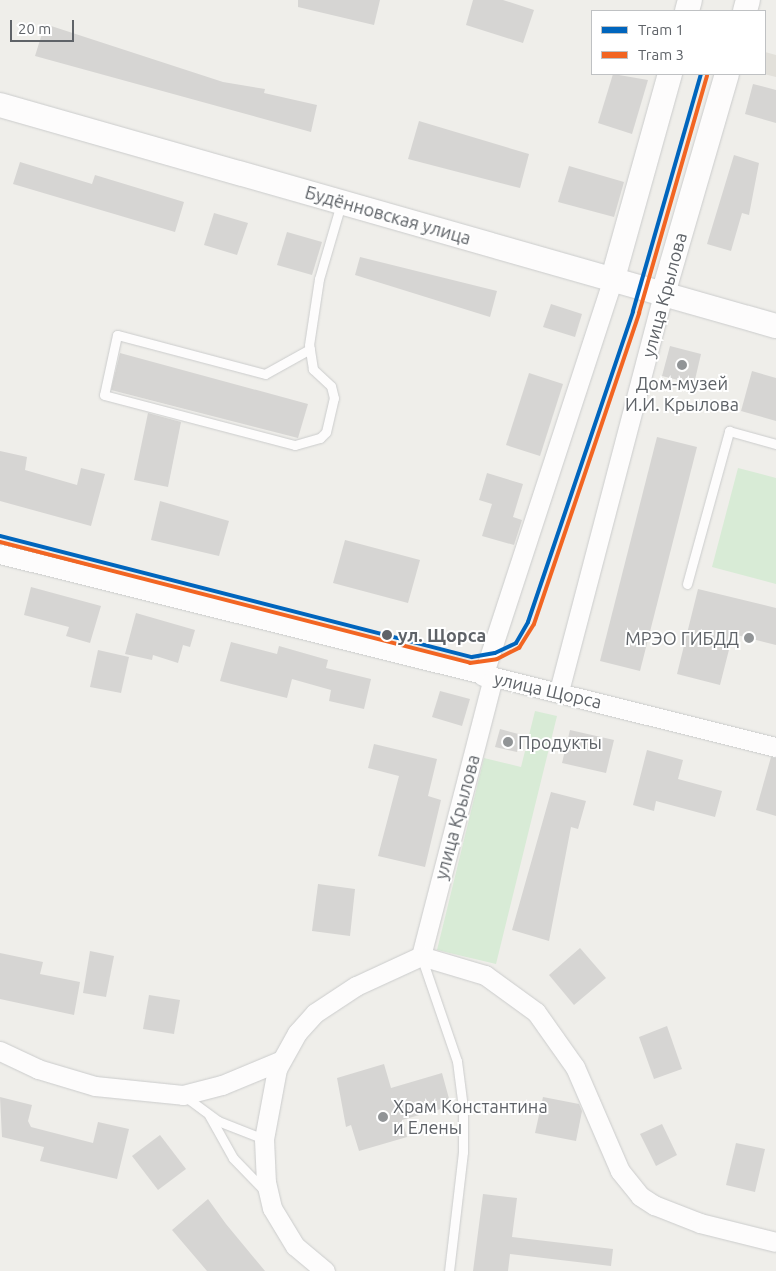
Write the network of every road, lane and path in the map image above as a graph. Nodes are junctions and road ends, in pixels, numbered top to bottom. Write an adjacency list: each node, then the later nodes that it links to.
1 (670, 75): 5 (street, улица Крылова)
2 (727, 75): 6 (street, улица Крылова)
3 (0, 105): 4 (street, Будённовская улица)
4 (342, 202): 5 (street, Будённовская улица); 8 (lane)
5 (613, 278): 6 (street, Будённовская улица); 12 (street, улица Крылова)
6 (663, 294): 7 (street, Будённовская улица); 13 (street, улица Крылова)
7 (776, 326)
8 (310, 349): 8 (lane)
9 (776, 444): 11 (lane)
10 (0, 554): 12 (street, улица Щорса)
11 (687, 584)
12 (488, 677): 13 (street, улица Щорса); 15 (street, улица Крылова)
13 (559, 691): 14 (street, улица Щорса)
14 (776, 746)
15 (421, 956): 17 (street); 22 (street); 26 (lane)
16 (0, 1052): 18 (street)
17 (280, 1061): 18 (street); 20 (street)
18 (183, 1095): 19 (lane)
19 (209, 1115): 20 (lane); 21 (lane)
20 (264, 1139): 21 (street)
21 (268, 1194): 23 (street)
22 (776, 1242)
23 (295, 1246): 24 (street); 25 (street)
24 (299, 1271)
25 (325, 1271)
26 (449, 1271)

